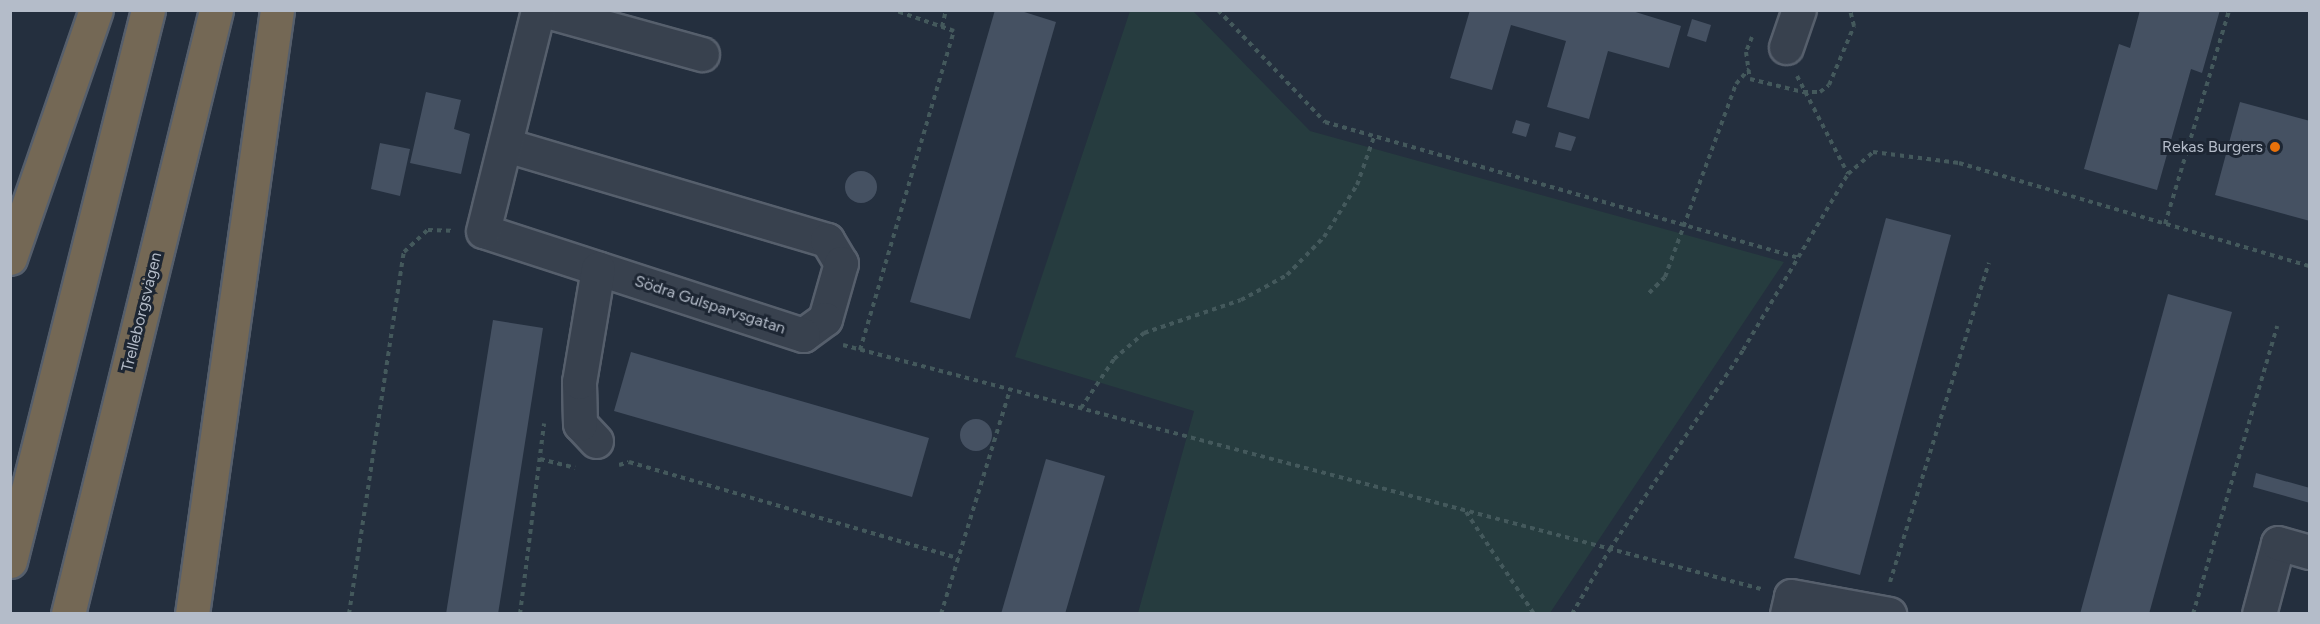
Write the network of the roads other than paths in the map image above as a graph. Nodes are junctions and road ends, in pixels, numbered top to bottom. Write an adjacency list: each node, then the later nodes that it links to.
1 (96, 10): 11 (highway)
2 (148, 10): 15 (highway)
3 (216, 10): 18 (highway, Trelleborgsvägen)
4 (278, 10): 19 (highway)
5 (538, 10): 10 (street)
6 (543, 10): 9 (street)
7 (1799, 10): 8 (street)
8 (1786, 47)
9 (702, 54)
10 (506, 145): 12 (street, Södra Gulsparvsgatan); 12 (street, Södra Gulsparvsgatan)
11 (10, 258)
12 (598, 269): 13 (street)
13 (597, 460)
14 (2310, 552): 20 (street)
15 (10, 561)
16 (1789, 605): 17 (street)
17 (1885, 612)
18 (68, 614)
19 (192, 614)
20 (2259, 614)

